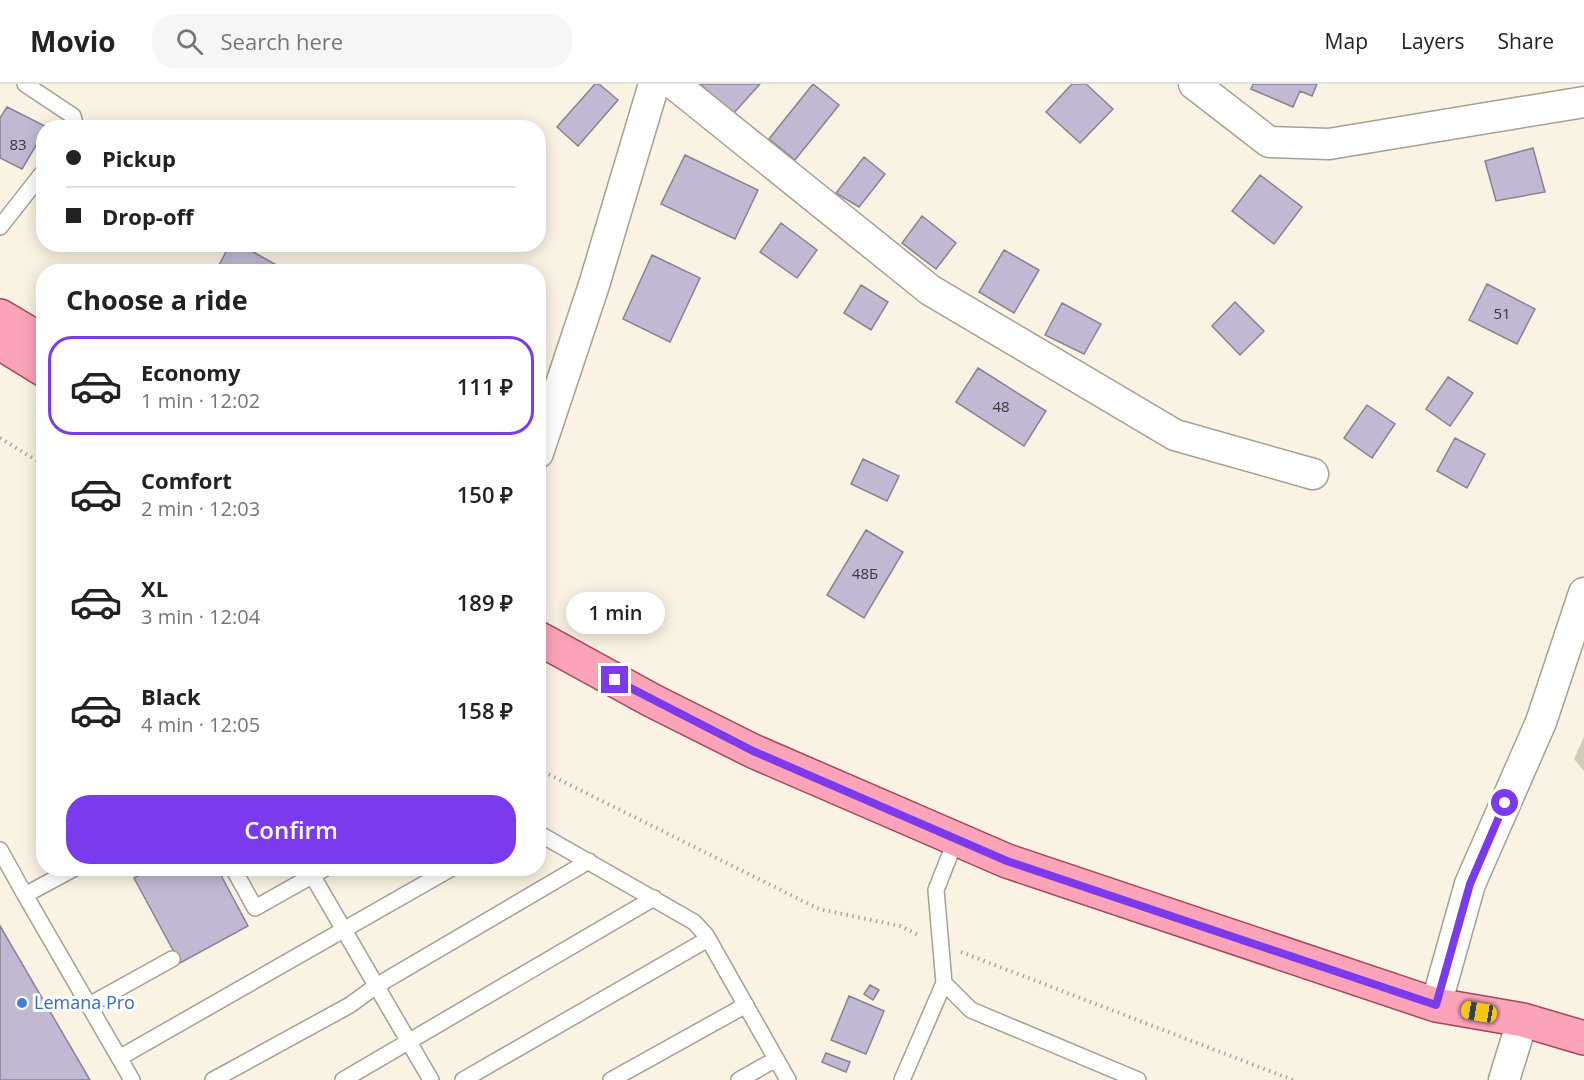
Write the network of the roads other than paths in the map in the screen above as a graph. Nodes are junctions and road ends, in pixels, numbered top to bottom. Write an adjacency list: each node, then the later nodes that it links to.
1 (25, 84): 6 (lane)
2 (654, 84): 13 (street)
3 (674, 84): 14 (street)
4 (1194, 84): 5 (street)
5 (1584, 102)
6 (74, 120)
7 (36, 180): 8 (lane)
8 (3, 218)
9 (0, 316): 10 (main road)
10 (36, 337)
11 (0, 343): 12 (main road)
12 (36, 365)
13 (546, 429)
14 (1313, 474)
15 (1584, 593): 37 (street)
16 (546, 642): 34 (main road)
17 (546, 667): 20 (main road)
18 (546, 837): 21 (lane)
19 (0, 850): 27 (lane)
20 (951, 852): 32 (lane); 34 (main road)
21 (589, 861): 28 (lane); 33 (lane)
22 (60, 876): 27 (lane)
23 (237, 876): 24 (lane)
24 (308, 876)
25 (318, 876): 29 (lane)
26 (438, 876): 29 (lane)
27 (25, 895): 35 (lane)
28 (654, 898): 30 (lane); 40 (lane)
29 (344, 931): 33 (lane); 41 (lane)
30 (708, 939): 36 (lane); 48 (lane)
31 (172, 958): 35 (lane)
32 (944, 983): 52 (lane); 53 (lane)
33 (376, 986): 40 (lane); 45 (lane)
34 (1385, 995): 37 (main road); 38 (main road)
35 (89, 1005): 41 (lane)
36 (746, 1005): 43 (lane); 49 (lane)
37 (1436, 1005): 38 (main road)
38 (1520, 1029): 39 (main road); 42 (main road); 54 (street)
39 (1584, 1038)
40 (408, 1040): 46 (lane); 47 (lane)
41 (120, 1058): 44 (lane)
42 (1584, 1058)
43 (776, 1059): 50 (lane); 51 (lane)
44 (132, 1080)
45 (213, 1080)
46 (343, 1080)
47 (431, 1080)
48 (463, 1080)
49 (611, 1080)
50 (739, 1080)
51 (788, 1080)
52 (902, 1080)
53 (1138, 1080)
54 (1504, 1080)

